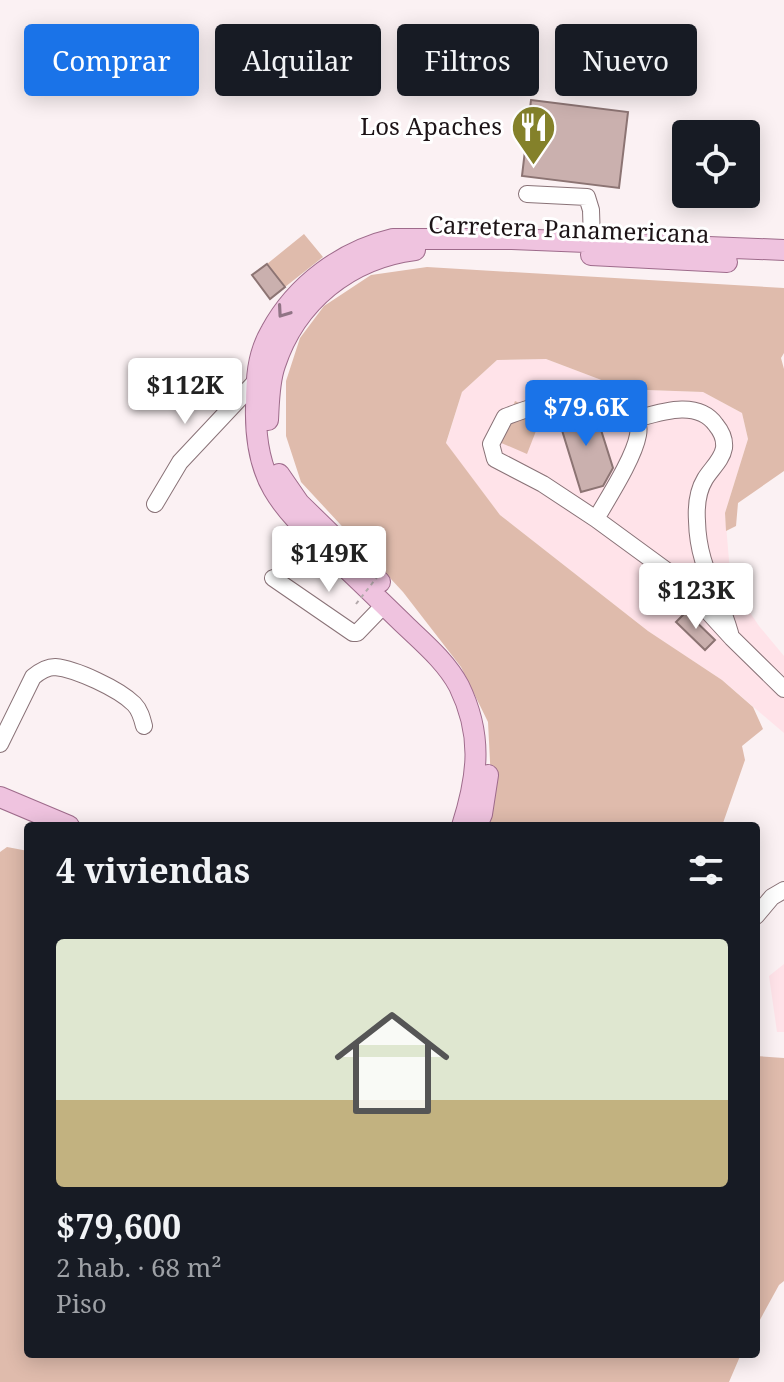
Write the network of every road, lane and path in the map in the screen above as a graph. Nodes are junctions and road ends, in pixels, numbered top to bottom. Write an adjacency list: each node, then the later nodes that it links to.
1 (527, 194): 2 (street)
2 (592, 241): 3 (main road, Carretera Panamericana); 5 (main road, Carretera Panamericana, one-way to 5)
3 (784, 250)
4 (784, 264): 22 (main road, Carretera Panamericana)
5 (256, 381): 7 (street); 12 (main road, Carretera Panamericana)
6 (636, 419): 8 (street); 8 (street); 13 (street)
7 (155, 504)
8 (596, 519): 13 (street)
9 (378, 576): 11 (path, bridge)
10 (273, 578): 12 (street)
11 (356, 604)
12 (384, 605): 21 (main road, Carretera Panamericana)
13 (732, 638): 14 (street)
14 (784, 689)
15 (144, 726): 16 (street)
16 (0, 744)
17 (0, 797): 20 (main road)
18 (0, 809): 19 (main road)
19 (32, 822)
20 (59, 822)
21 (463, 822)
22 (479, 822)
23 (784, 890): 24 (street)
24 (760, 911)

